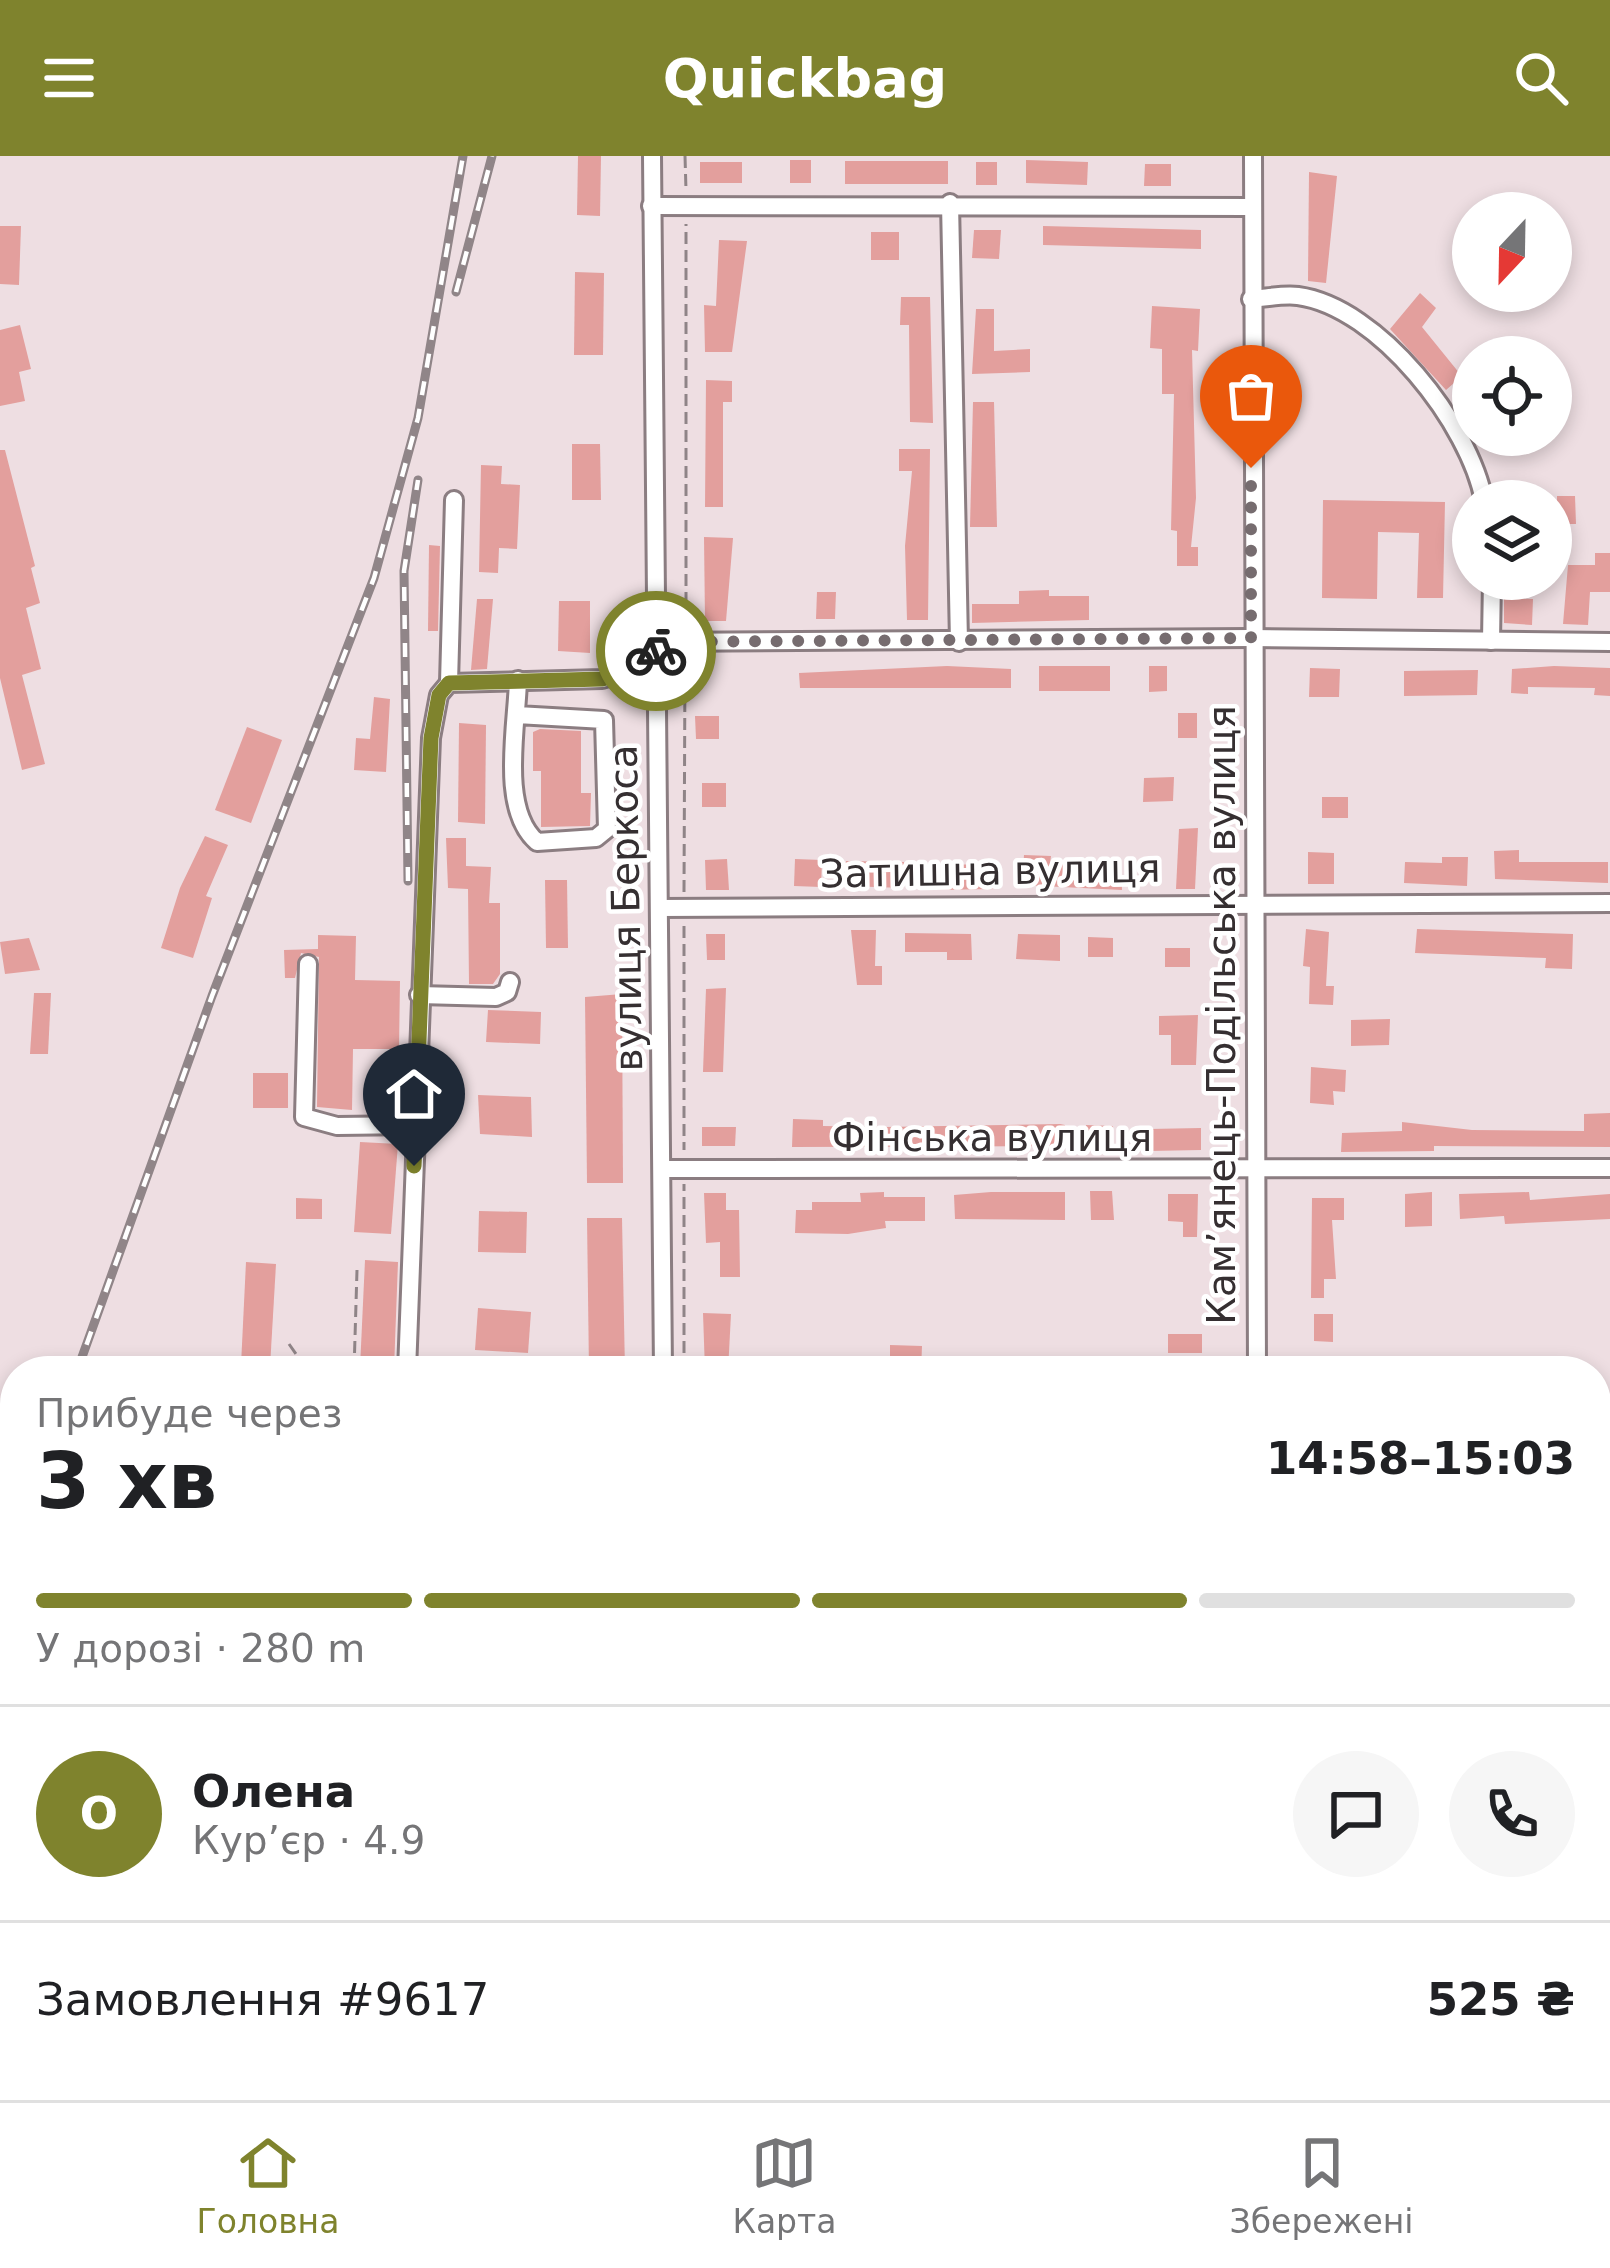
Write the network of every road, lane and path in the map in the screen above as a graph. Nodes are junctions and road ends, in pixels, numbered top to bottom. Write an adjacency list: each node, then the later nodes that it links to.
1 (652, 156): 5 (street, вулиця Беркоса)
2 (686, 156): 6 (path)
3 (1253, 156): 7 (street, Кам’янець-Подільська вулиця)
4 (950, 203): 6 (street); 7 (street); 16 (street)
5 (651, 206): 6 (street); 14 (street, вулиця Беркоса)
6 (686, 206): 15 (path)
7 (1251, 207): 8 (street, Кам’янець-Подільська вулиця)
8 (1251, 299): 9 (street); 12 (street, Кам’янець-Подільська вулиця)
9 (1476, 480)
10 (454, 500): 20 (street)
11 (1492, 600): 13 (street)
12 (1251, 638): 13 (street); 16 (street); 22 (street, Кам’янець-Подільська вулиця)
13 (1491, 640): 17 (street)
14 (656, 642): 15 (street); 18 (street, вулиця Беркоса)
15 (685, 642): 16 (street); 25 (path)
16 (959, 642)
17 (1610, 642)
18 (657, 664): 19 (street); 24 (street, вулиця Беркоса)
19 (518, 680): 20 (street); 21 (street)
20 (449, 683): 28 (street)
21 (518, 715): 21 (street)
22 (1255, 902): 23 (street, Затишна вулиця); 25 (street, Затишна вулиця); 33 (street, Кам’янець-Подільська вулиця)
23 (1610, 903)
24 (659, 908): 25 (street, Затишна вулиця); 31 (street, вулиця Беркоса)
25 (684, 908): 32 (path)
26 (308, 964): 29 (street)
27 (510, 982): 28 (street)
28 (419, 995): 29 (street)
29 (415, 1125): 38 (street)
30 (1610, 1168): 33 (street, Фінська вулиця)
31 (662, 1169): 32 (street, Фінська вулиця); 39 (street, вулиця Беркоса)
32 (684, 1169): 33 (street, Фінська вулиця); 40 (path)
33 (1256, 1171): 41 (street, Кам’янець-Подільська вулиця)
34 (357, 1270): 37 (path)
35 (289, 1344): 36 (path)
36 (297, 1356)
37 (354, 1356)
38 (407, 1356)
39 (663, 1356)
40 (684, 1356)
41 (1257, 1356)

